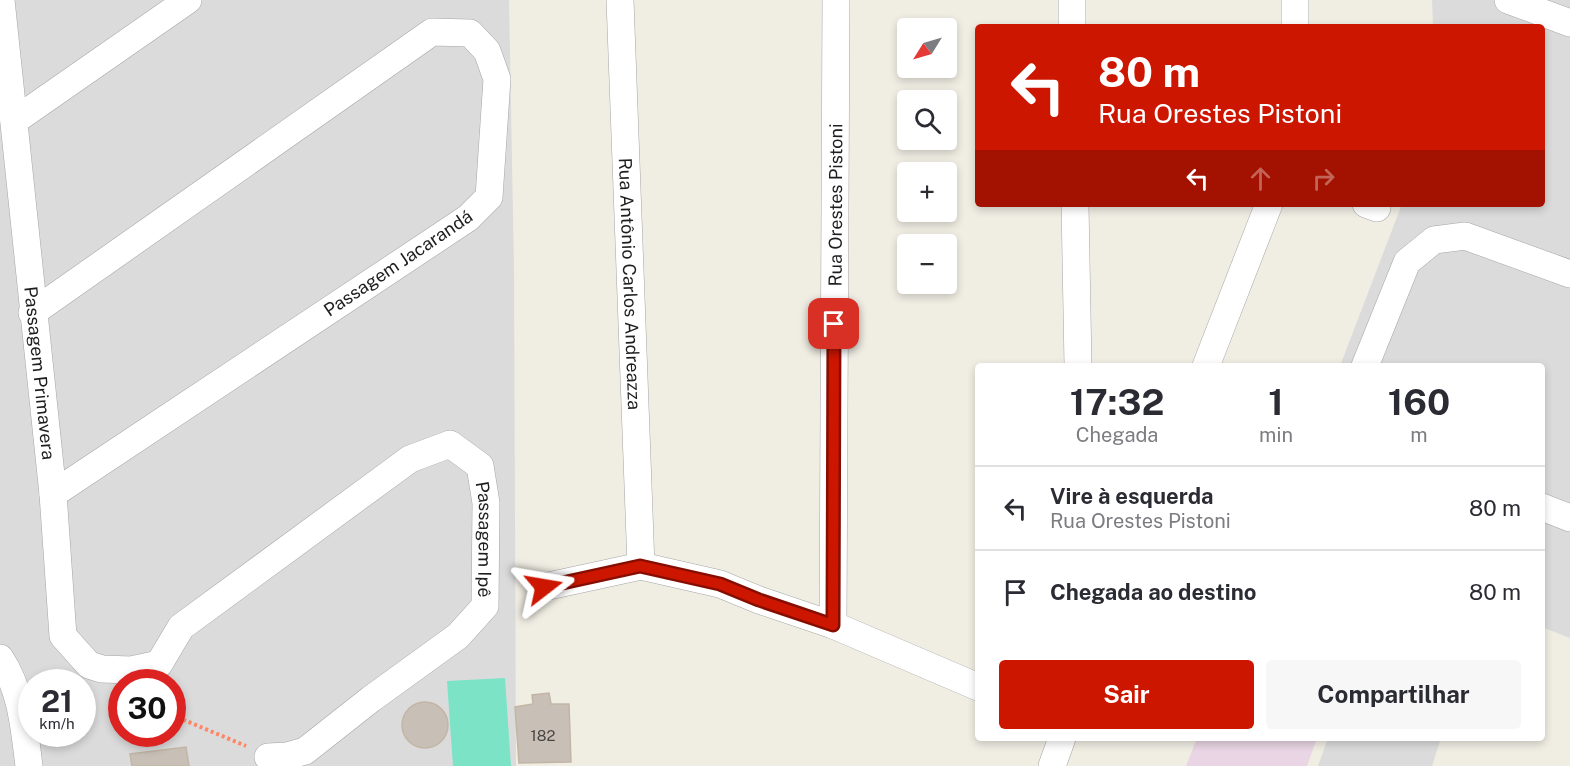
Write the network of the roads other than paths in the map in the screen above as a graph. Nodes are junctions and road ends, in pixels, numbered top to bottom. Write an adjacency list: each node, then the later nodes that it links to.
1 (1, 0): 11 (street, Passagem Primavera)
2 (188, 0): 11 (street)
3 (620, 0): 22 (street, Rua Antônio Carlos Andreazza)
4 (836, 0): 24 (street, Rua Orestes Pistoni)
5 (1072, 0): 9 (street)
6 (1295, 0): 10 (street)
7 (1508, 0): 8 (street)
8 (1570, 23)
9 (1072, 24)
10 (1295, 24)
11 (14, 121): 15 (street, Passagem Primavera)
12 (1076, 207): 16 (street)
13 (1268, 207): 17 (street)
14 (1570, 274): 18 (street)
15 (32, 313): 19 (street, Passagem Primavera); 19 (street, Passagem Jacarandá)
16 (1078, 363)
17 (1207, 363)
18 (1366, 363)
19 (53, 494): 26 (street, Passagem Primavera)
20 (1545, 508): 21 (street)
21 (1570, 518)
22 (640, 566): 23 (street); 24 (street)
23 (544, 587)
24 (833, 625): 27 (street)
25 (0, 658): 30 (street)
26 (159, 664): 29 (street, Passagem Ipê)
27 (975, 686)
28 (1061, 741): 31 (street)
29 (268, 757)
30 (29, 766)
31 (1052, 766)

